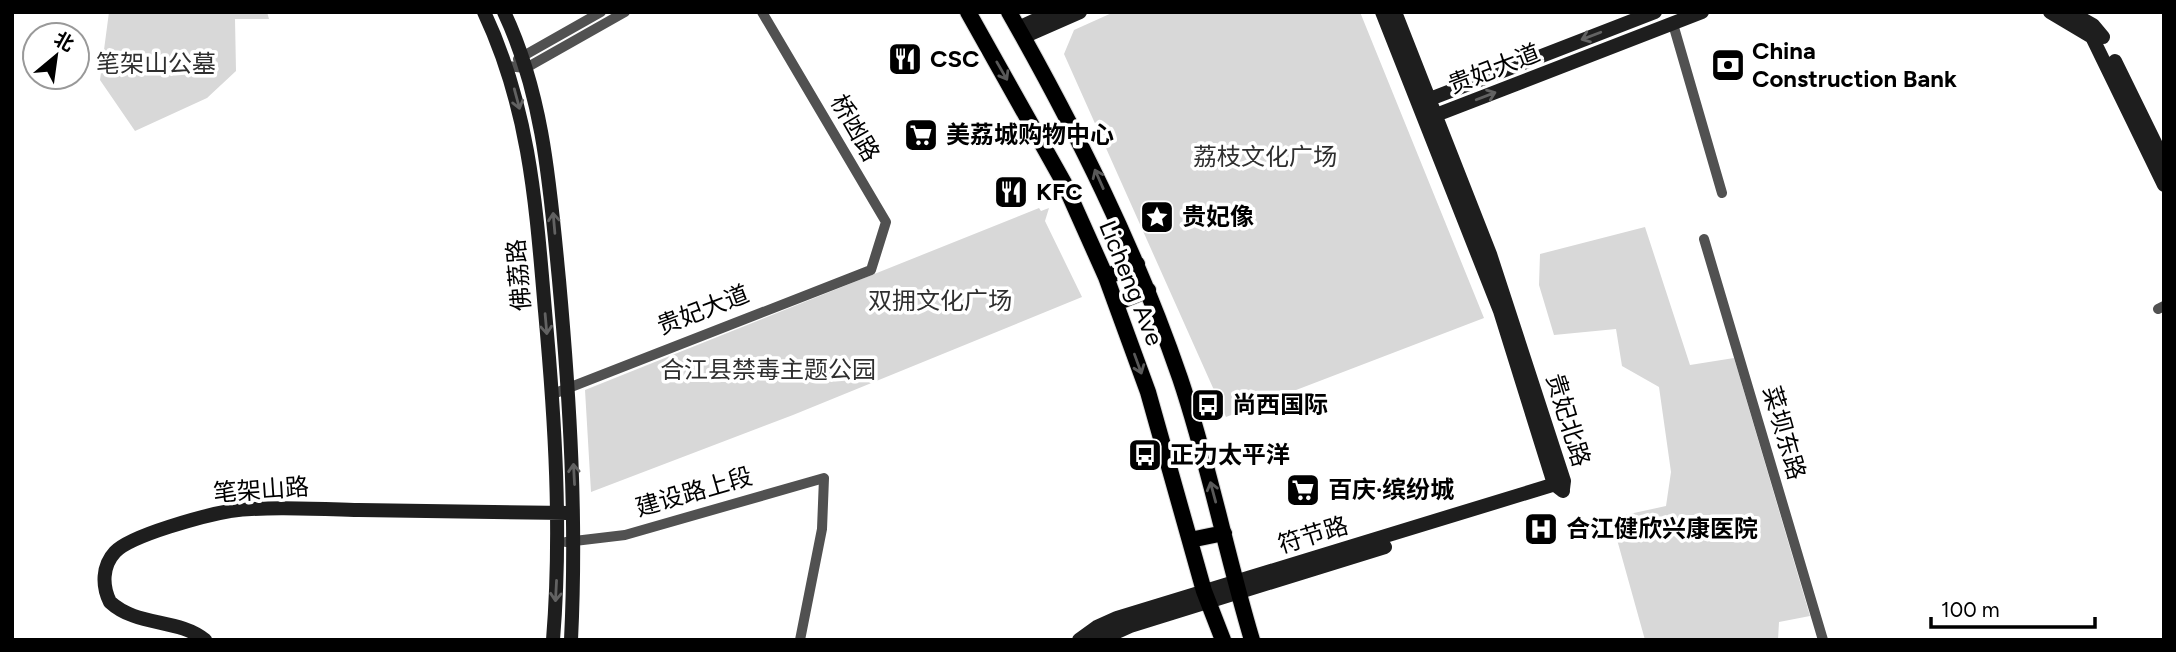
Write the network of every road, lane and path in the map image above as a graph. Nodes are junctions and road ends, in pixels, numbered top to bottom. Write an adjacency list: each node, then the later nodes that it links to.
1 (484, 12): 19 (main road, 佛荔路)
2 (504, 12): 18 (main road, 佛荔路)
3 (601, 12): 18 (street)
4 (625, 12): 18 (street)
5 (762, 12): 26 (street, 桥凼路)
6 (968, 12): 27 (main road, Licheng Ave, one-way to 27)
7 (1009, 12): 17 (main road, Licheng Ave)
8 (1054, 12): 17 (main road)
9 (1080, 12): 17 (main road)
10 (1382, 12): 20 (main road)
11 (1395, 12): 20 (main road)
12 (1655, 12): 20 (main road, 贵妃大道, one-way to 20)
13 (1702, 12): 16 (main road, 贵妃大道)
14 (2050, 12): 22 (main road)
15 (2070, 12): 21 (main road)
16 (1672, 24): 20 (main road, 贵妃大道, one-way to 16); 23 (street)
17 (1020, 32): 25 (main road, Licheng Ave, one-way to 17)
18 (524, 62): 19 (street); 30 (main road, 佛荔路, one-way to 18)
19 (507, 66): 31 (main road, 佛荔路, one-way to 31)
20 (1429, 109): 32 (main road, 贵妃北路)
21 (2164, 161)
22 (2164, 186)
23 (1722, 193)
24 (1704, 239): 49 (street, 菜坝东路)
25 (1137, 264): 27 (main road); 28 (main road, Licheng Ave)
26 (870, 270): 30 (street, 贵妃大道)
27 (1106, 277): 29 (main road, Licheng Ave)
28 (1148, 290): 29 (main road); 35 (main road, Licheng Ave, one-way to 28)
29 (1116, 303): 36 (main road, Licheng Ave, one-way to 36)
30 (569, 387): 31 (street, 贵妃大道); 34 (main road, 佛荔路, one-way to 30)
31 (553, 394): 33 (main road, 佛荔路)
32 (1560, 485): 39 (main road, 符节路)
33 (559, 513): 34 (main road, 笔架山路); 37 (main road, 佛荔路); 41 (main road, 笔架山路)
34 (575, 513): 38 (main road, 佛荔路)
35 (1224, 533): 36 (main road); 39 (main road, Licheng Ave)
36 (1190, 540): 40 (main road, Licheng Ave)
37 (558, 541): 38 (street, 建设路上段); 42 (main road, one-way to 42)
38 (575, 542): 43 (main road); 44 (street, 建设路上段)
39 (1238, 587): 40 (main road, 符节路); 48 (main road, Licheng Ave)
40 (1206, 596): 45 (main road, 符节路); 46 (main road, 符节路); 47 (main road, Licheng Ave)
41 (205, 640)
42 (553, 640)
43 (571, 640)
44 (800, 640)
45 (1079, 640)
46 (1099, 640)
47 (1223, 640)
48 (1252, 640)
49 (1823, 640)

